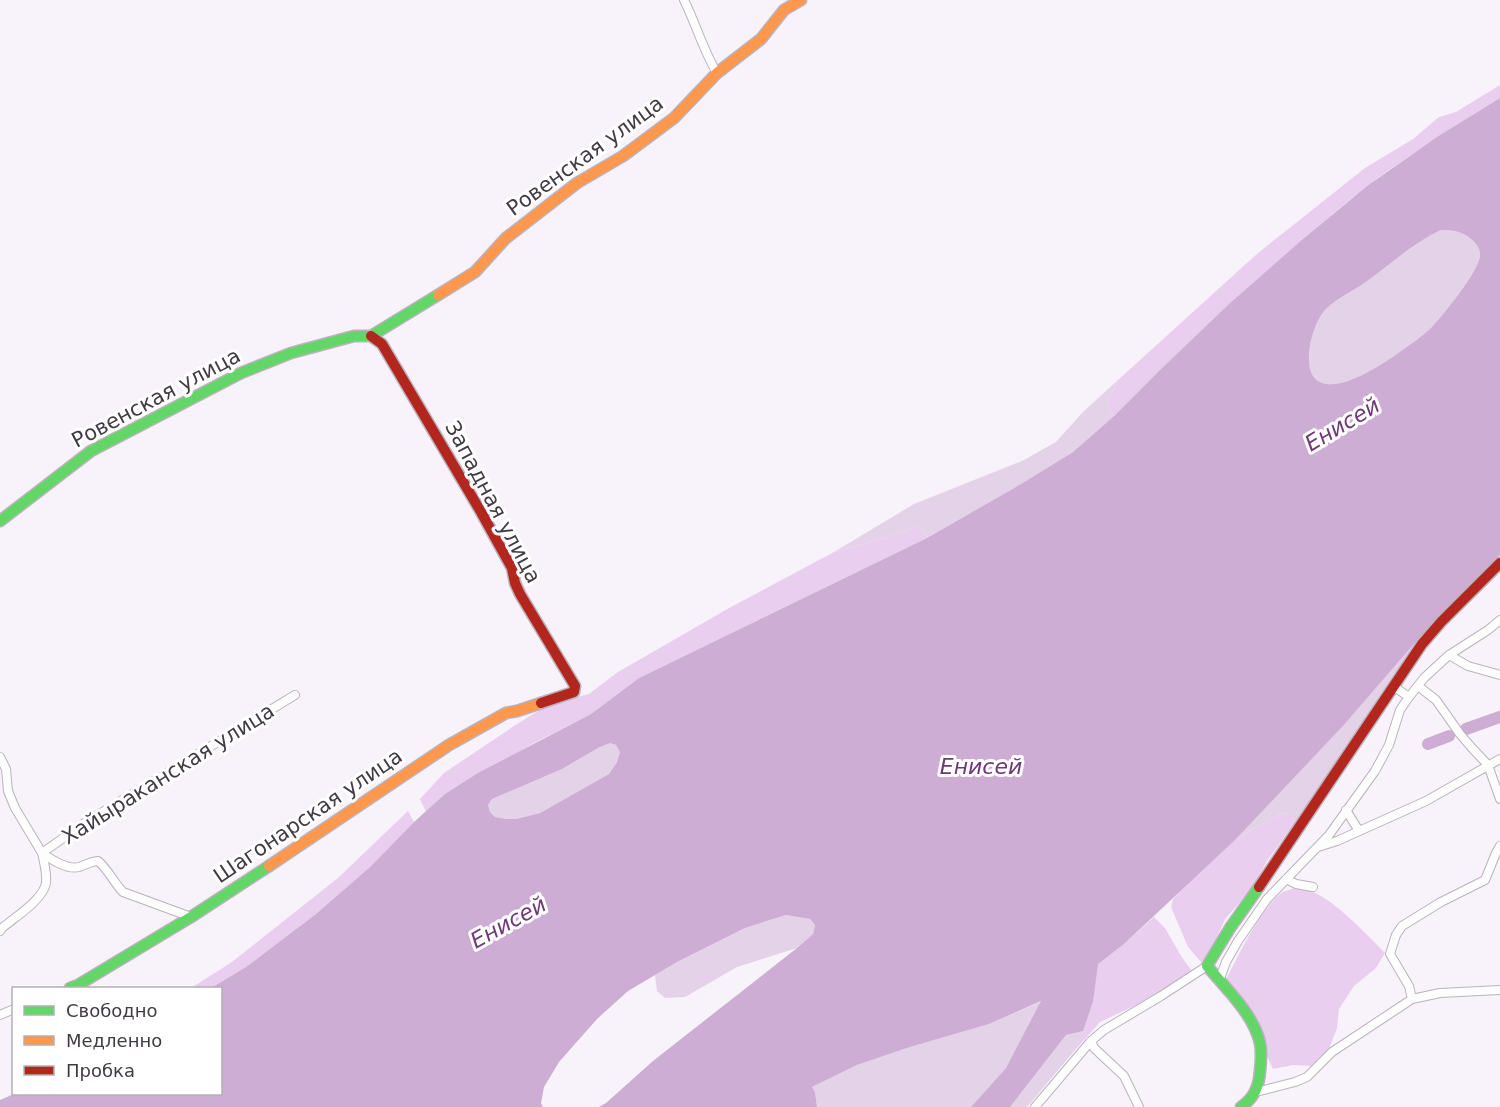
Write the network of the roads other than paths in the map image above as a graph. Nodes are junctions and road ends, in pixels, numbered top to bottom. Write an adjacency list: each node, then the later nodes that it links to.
1 (684, 0): 3 (street)
2 (801, 0): 3 (street, Ровенская улица)
3 (717, 73): 4 (street, Ровенская улица)
4 (371, 336): 5 (street, Ровенская улица); 12 (street, Западная улица)
5 (0, 521)
6 (1500, 563): 10 (street)
7 (1500, 620): 8 (street)
8 (1449, 655): 9 (street); 11 (street)
9 (1500, 675)
10 (1393, 686): 14 (street); 28 (street)
11 (1418, 686): 14 (street); 17 (street)
12 (574, 691): 26 (street, Шагонарская улица)
13 (294, 695): 23 (street, Хайыраканская улица)
14 (1409, 697): 19 (street)
15 (0, 757): 23 (street)
16 (1500, 759): 17 (street)
17 (1488, 765): 18 (street); 20 (street)
18 (1500, 799)
19 (1346, 810): 20 (street); 22 (street)
20 (1359, 831): 22 (street)
21 (1500, 846): 32 (street)
22 (1317, 848): 24 (street)
23 (42, 853): 26 (street); 27 (street)
24 (1286, 879): 25 (street); 29 (street)
25 (1313, 887)
26 (191, 917): 30 (street, Шагонарская улица)
27 (0, 931)
28 (1207, 966): 29 (street); 33 (street)
29 (1219, 981): 34 (street)
30 (73, 987)
31 (1500, 990): 32 (street)
32 (1412, 999): 34 (street)
33 (1090, 1041): 35 (street); 36 (street)
34 (1256, 1092): 37 (street)
35 (1035, 1107)
36 (1139, 1107)
37 (1241, 1107)

